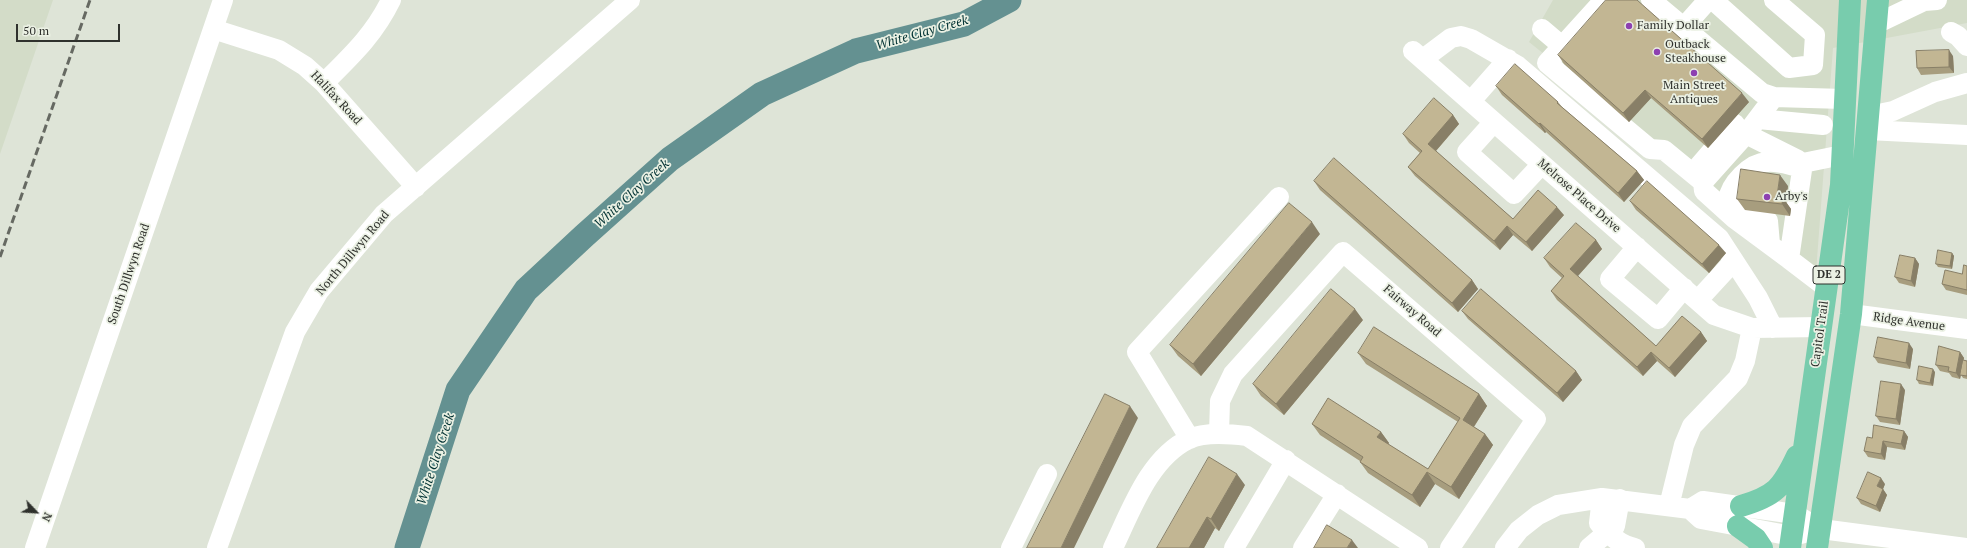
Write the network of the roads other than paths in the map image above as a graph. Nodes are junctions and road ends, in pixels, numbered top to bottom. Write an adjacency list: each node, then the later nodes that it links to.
1 (223, 0): 14 (street, South Dillwyn Road)
2 (391, 0): 20 (street)
3 (630, 0): 34 (street, North Dillwyn Road)
4 (1604, 0): 17 (street)
5 (1651, 0): 13 (street)
6 (1708, 0): 13 (street)
7 (1713, 0): 8 (street)
8 (1774, 0)
9 (1850, 0): 23 (main road, Capitol Trail / DE 2)
10 (1878, 0): 12 (main road, DE 2)
11 (1929, 0): 12 (street)
12 (1876, 24): 27 (main road, DE 2)
13 (1684, 27): 22 (street)
14 (214, 29): 20 (street, Halifax Road); 60 (street, South Dillwyn Road)
15 (1542, 29): 17 (street)
16 (1951, 32): 18 (street)
17 (1562, 46): 33 (street)
18 (1967, 46)
19 (1508, 60): 24 (street); 24 (street, Melrose Place Drive); 39 (street)
20 (324, 83): 34 (street, Halifax Road)
21 (1967, 83): 27 (street)
22 (1768, 95): 23 (street); 26 (street)
23 (1844, 99): 30 (main road, Capitol Trail / DE 2)
24 (1471, 101): 25 (street, Melrose Place Drive)
25 (1494, 122): 32 (street, Melrose Place Drive); 32 (street)
26 (1745, 123): 28 (street); 31 (street); 33 (street)
27 (1869, 123): 29 (street); 42 (main road, DE 2)
28 (1823, 125)
29 (1967, 135)
30 (1842, 155): 31 (street); 40 (main road, Capitol Trail / DE 2)
31 (1801, 162): 36 (street); 38 (street)
32 (1542, 164): 37 (street, Melrose Place Drive)
33 (1698, 178): 36 (street)
34 (416, 187): 61 (street, North Dillwyn Road)
35 (1278, 197): 49 (street)
36 (1770, 244): 38 (street)
37 (1637, 247): 41 (street, Melrose Place Drive); 41 (street)
38 (1789, 259): 40 (street)
39 (1733, 262): 41 (street); 45 (street)
40 (1827, 288): 43 (main road, Capitol Trail / DE 2)
41 (1691, 294): 44 (street, Melrose Place Drive)
42 (1851, 314): 46 (street, Ridge Avenue); 58 (main road, DE 2)
43 (1822, 327): 45 (street, Melrose Place Drive); 48 (main road, Capitol Trail / DE 2)
44 (1752, 328): 45 (street, Melrose Place Drive); 54 (street)
45 (1773, 328)
46 (1967, 329)
47 (1219, 434): 49 (street); 50 (street); 67 (street, Fairway Road)
48 (1806, 435): 55 (main road, Capitol Trail / DE 2); 56 (main road)
49 (1190, 439): 63 (street)
50 (1286, 460): 52 (street); 64 (street)
51 (1047, 474): 62 (street)
52 (1337, 494): 65 (street); 66 (street)
53 (1611, 499): 54 (street); 57 (street); 68 (street)
54 (1669, 506): 56 (street)
55 (1795, 514): 56 (street); 58 (street); 59 (main road, Capitol Trail / DE 2)
56 (1739, 516): 59 (street); 71 (main road)
57 (1607, 533): 69 (street); 70 (street)
58 (1819, 539): 59 (street); 72 (street)
59 (1791, 542)
60 (35, 548)
61 (217, 548)
62 (1011, 548)
63 (1113, 548)
64 (1234, 548)
65 (1303, 548)
66 (1418, 548)
67 (1450, 548)
68 (1505, 548)
69 (1589, 548)
70 (1635, 548)
71 (1762, 548)
72 (1967, 548)

